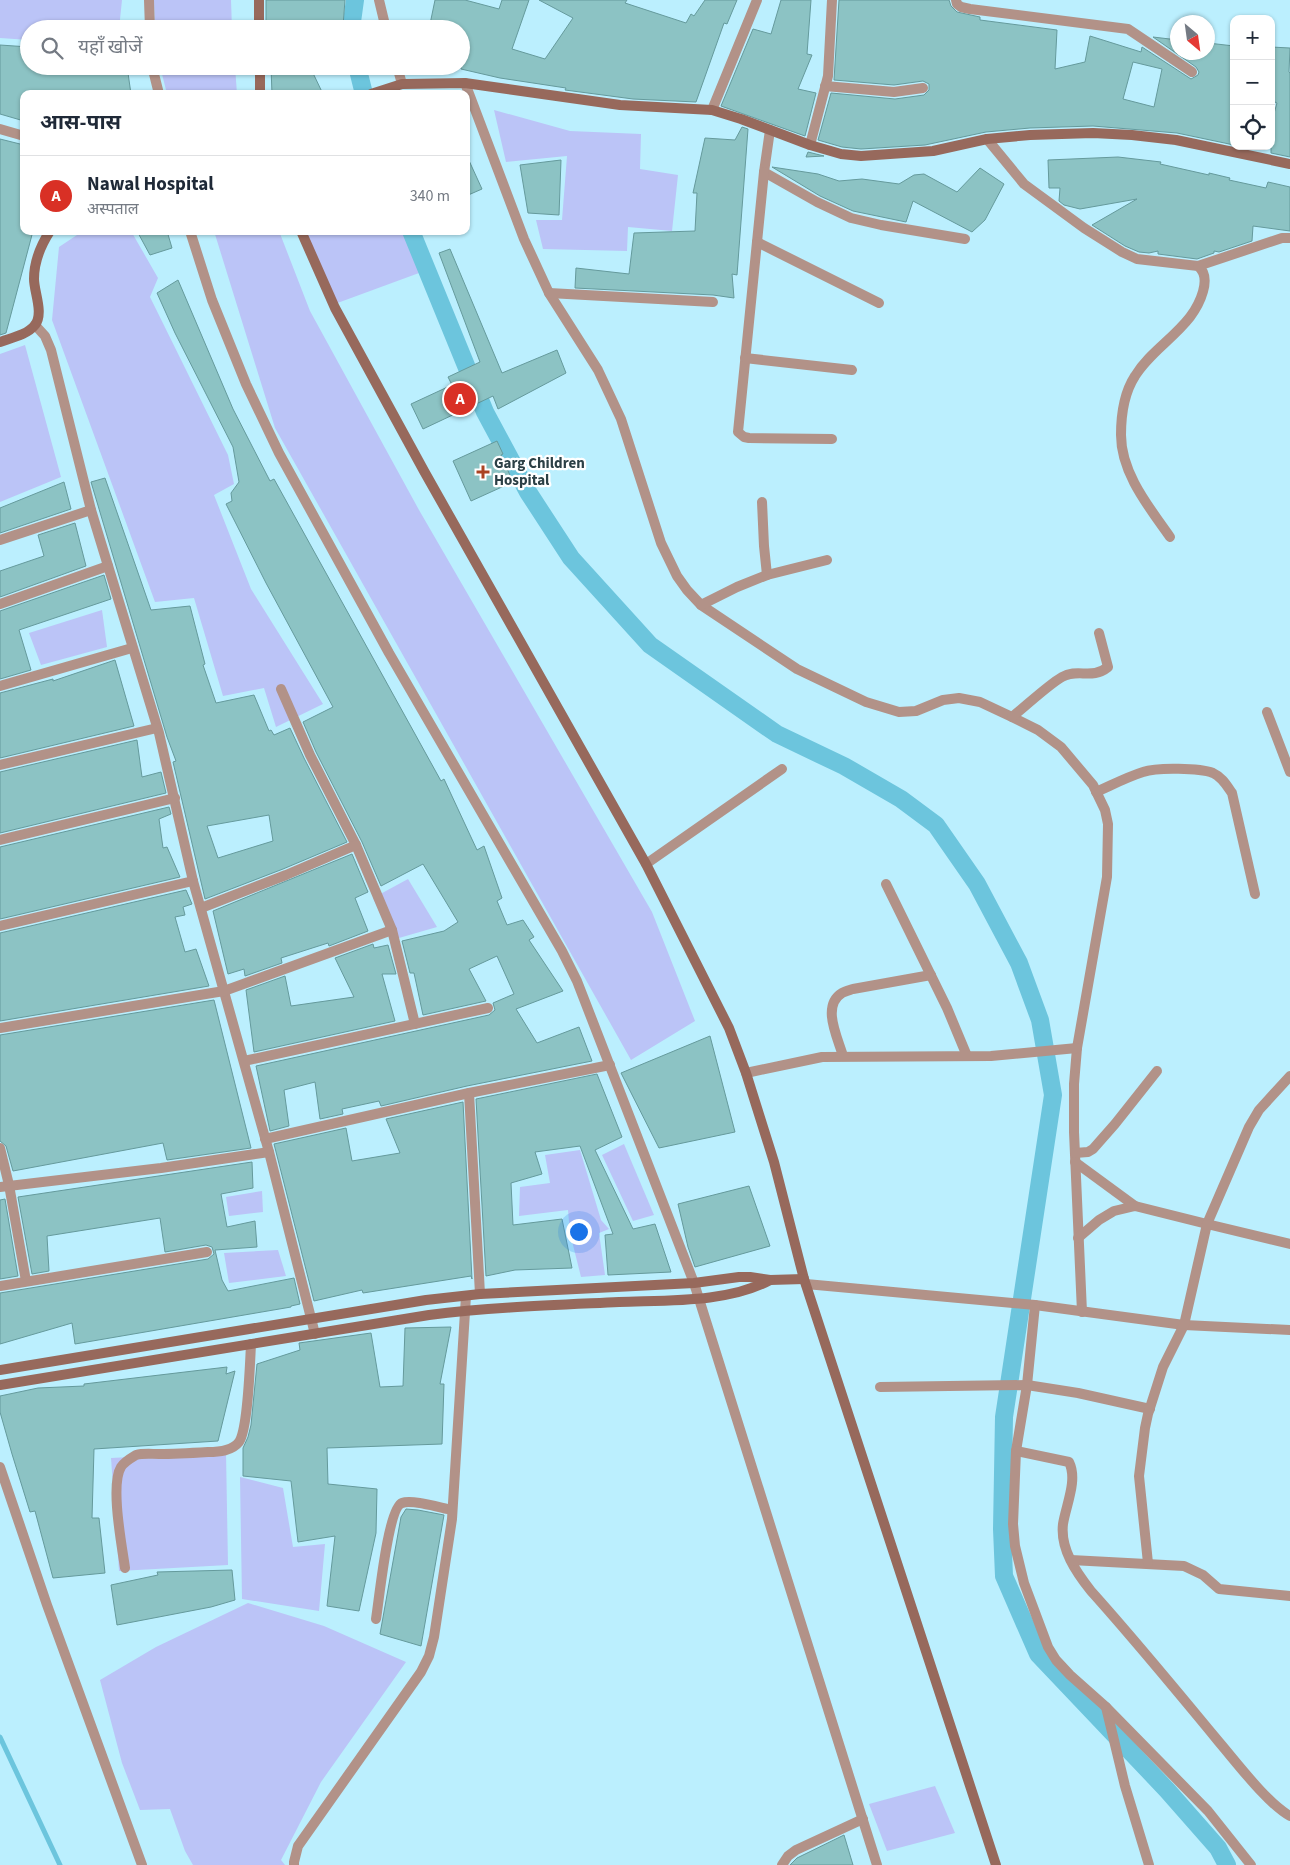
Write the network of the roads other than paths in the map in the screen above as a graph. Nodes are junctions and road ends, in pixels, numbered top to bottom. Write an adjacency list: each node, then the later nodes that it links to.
1 (149, 0): 7 (street)
2 (259, 0): 8 (street)
3 (380, 0): 9 (street)
4 (757, 0): 23 (street)
5 (832, 0): 16 (street)
6 (956, 0): 10 (street)
7 (150, 20)
8 (259, 20)
9 (383, 20)
10 (1192, 72)
11 (154, 75): 18 (street)
12 (260, 75): 19 (street)
13 (400, 75): 15 (street)
14 (464, 83): 15 (street); 21 (street); 23 (street)
15 (402, 84): 20 (street)
16 (825, 86): 17 (street); 28 (street)
17 (923, 88)
18 (158, 90)
19 (260, 90)
20 (383, 90)
21 (467, 90)
22 (470, 99): 38 (street)
23 (712, 110): 25 (street)
24 (0, 129): 26 (street)
25 (770, 130): 28 (street); 30 (street)
26 (20, 135)
27 (987, 139): 28 (street); 29 (street); 37 (street)
28 (810, 146)
29 (1290, 164)
30 (764, 172): 35 (street); 36 (street)
31 (48, 235): 41 (street)
32 (191, 235): 85 (street)
33 (303, 235): 69 (street)
34 (1290, 238): 37 (street)
35 (965, 239)
36 (757, 242): 40 (street); 43 (street)
37 (1198, 266): 48 (street)
38 (549, 293): 39 (street); 54 (street)
39 (713, 302)
40 (879, 303)
41 (35, 325): 42 (street); 47 (street)
42 (0, 342)
43 (745, 358): 44 (street); 45 (street)
44 (852, 370)
45 (832, 439)
46 (762, 502): 52 (street)
47 (91, 510): 49 (street); 51 (street)
48 (1170, 537)
49 (0, 540)
50 (827, 560): 52 (street)
51 (108, 566): 53 (street); 56 (street)
52 (767, 575): 54 (street)
53 (0, 604)
54 (701, 605): 60 (street)
55 (1099, 633): 60 (street)
56 (132, 648): 57 (street); 61 (street)
57 (0, 686)
58 (281, 689): 68 (street)
59 (1267, 712): 64 (street)
60 (1012, 717): 65 (street)
61 (157, 728): 62 (street); 66 (street)
62 (0, 765)
63 (782, 769): 69 (street)
64 (1290, 772)
65 (1096, 792): 72 (street); 81 (street)
66 (175, 798): 67 (street); 70 (street)
67 (0, 840)
68 (356, 845): 73 (street); 75 (street)
69 (646, 864): 87 (street)
70 (193, 881): 73 (street); 74 (street)
71 (886, 884): 76 (street)
72 (1255, 894)
73 (201, 908): 77 (street)
74 (0, 926)
75 (392, 930): 77 (street); 79 (street)
76 (931, 975): 82 (street); 83 (street)
77 (224, 991): 80 (street); 84 (street)
78 (488, 1008): 79 (street)
79 (415, 1024): 84 (street)
80 (0, 1028)
81 (1077, 1048): 83 (street); 93 (street)
82 (844, 1056): 83 (street); 87 (street)
83 (967, 1056)
84 (244, 1061): 90 (street)
85 (610, 1065): 89 (street); 103 (street)
86 (1157, 1071): 93 (street)
87 (746, 1074): 102 (street)
88 (1290, 1076): 96 (street)
89 (469, 1093): 90 (street); 105 (street)
90 (265, 1139): 92 (street)
91 (0, 1148): 94 (street)
92 (269, 1152): 94 (street); 111 (street)
93 (1075, 1158): 95 (street); 97 (street)
94 (4, 1186): 101 (street)
95 (1134, 1206): 96 (street); 97 (street)
96 (1207, 1224): 98 (street); 112 (street)
97 (1078, 1238): 110 (street)
98 (1290, 1244)
99 (207, 1252): 101 (street)
100 (770, 1280): 102 (street); 103 (street); 107 (street)
101 (26, 1281): 104 (street)
102 (805, 1282): 108 (street); 136 (street)
103 (694, 1283): 105 (street); 107 (street)
104 (0, 1286)
105 (480, 1294): 106 (street)
106 (466, 1296): 109 (street); 111 (street)
107 (697, 1298): 109 (street); 131 (street)
108 (1036, 1305): 110 (street); 118 (street)
109 (466, 1311): 114 (street); 123 (street)
110 (1082, 1312): 112 (street)
111 (311, 1320): 114 (street); 116 (street)
112 (1184, 1325): 113 (street); 120 (street)
113 (1290, 1330)
114 (315, 1334): 115 (street)
115 (251, 1344): 117 (street); 126 (street)
116 (0, 1370)
117 (0, 1385)
118 (1027, 1385): 119 (street); 120 (street); 121 (street)
119 (880, 1387)
120 (1150, 1409): 125 (street)
121 (1016, 1451): 124 (street); 129 (street)
122 (0, 1467): 132 (street)
123 (452, 1510): 128 (street); 133 (street)
124 (1071, 1560): 125 (street); 130 (street)
125 (1148, 1564): 127 (street)
126 (125, 1568)
127 (1290, 1596)
128 (376, 1619)
129 (1106, 1707): 137 (street); 138 (street)
130 (1290, 1816)
131 (863, 1820): 134 (street); 135 (street)
132 (142, 1865)
133 (294, 1865)
134 (782, 1865)
135 (877, 1865)
136 (996, 1865)
137 (1149, 1865)
138 (1251, 1865)

